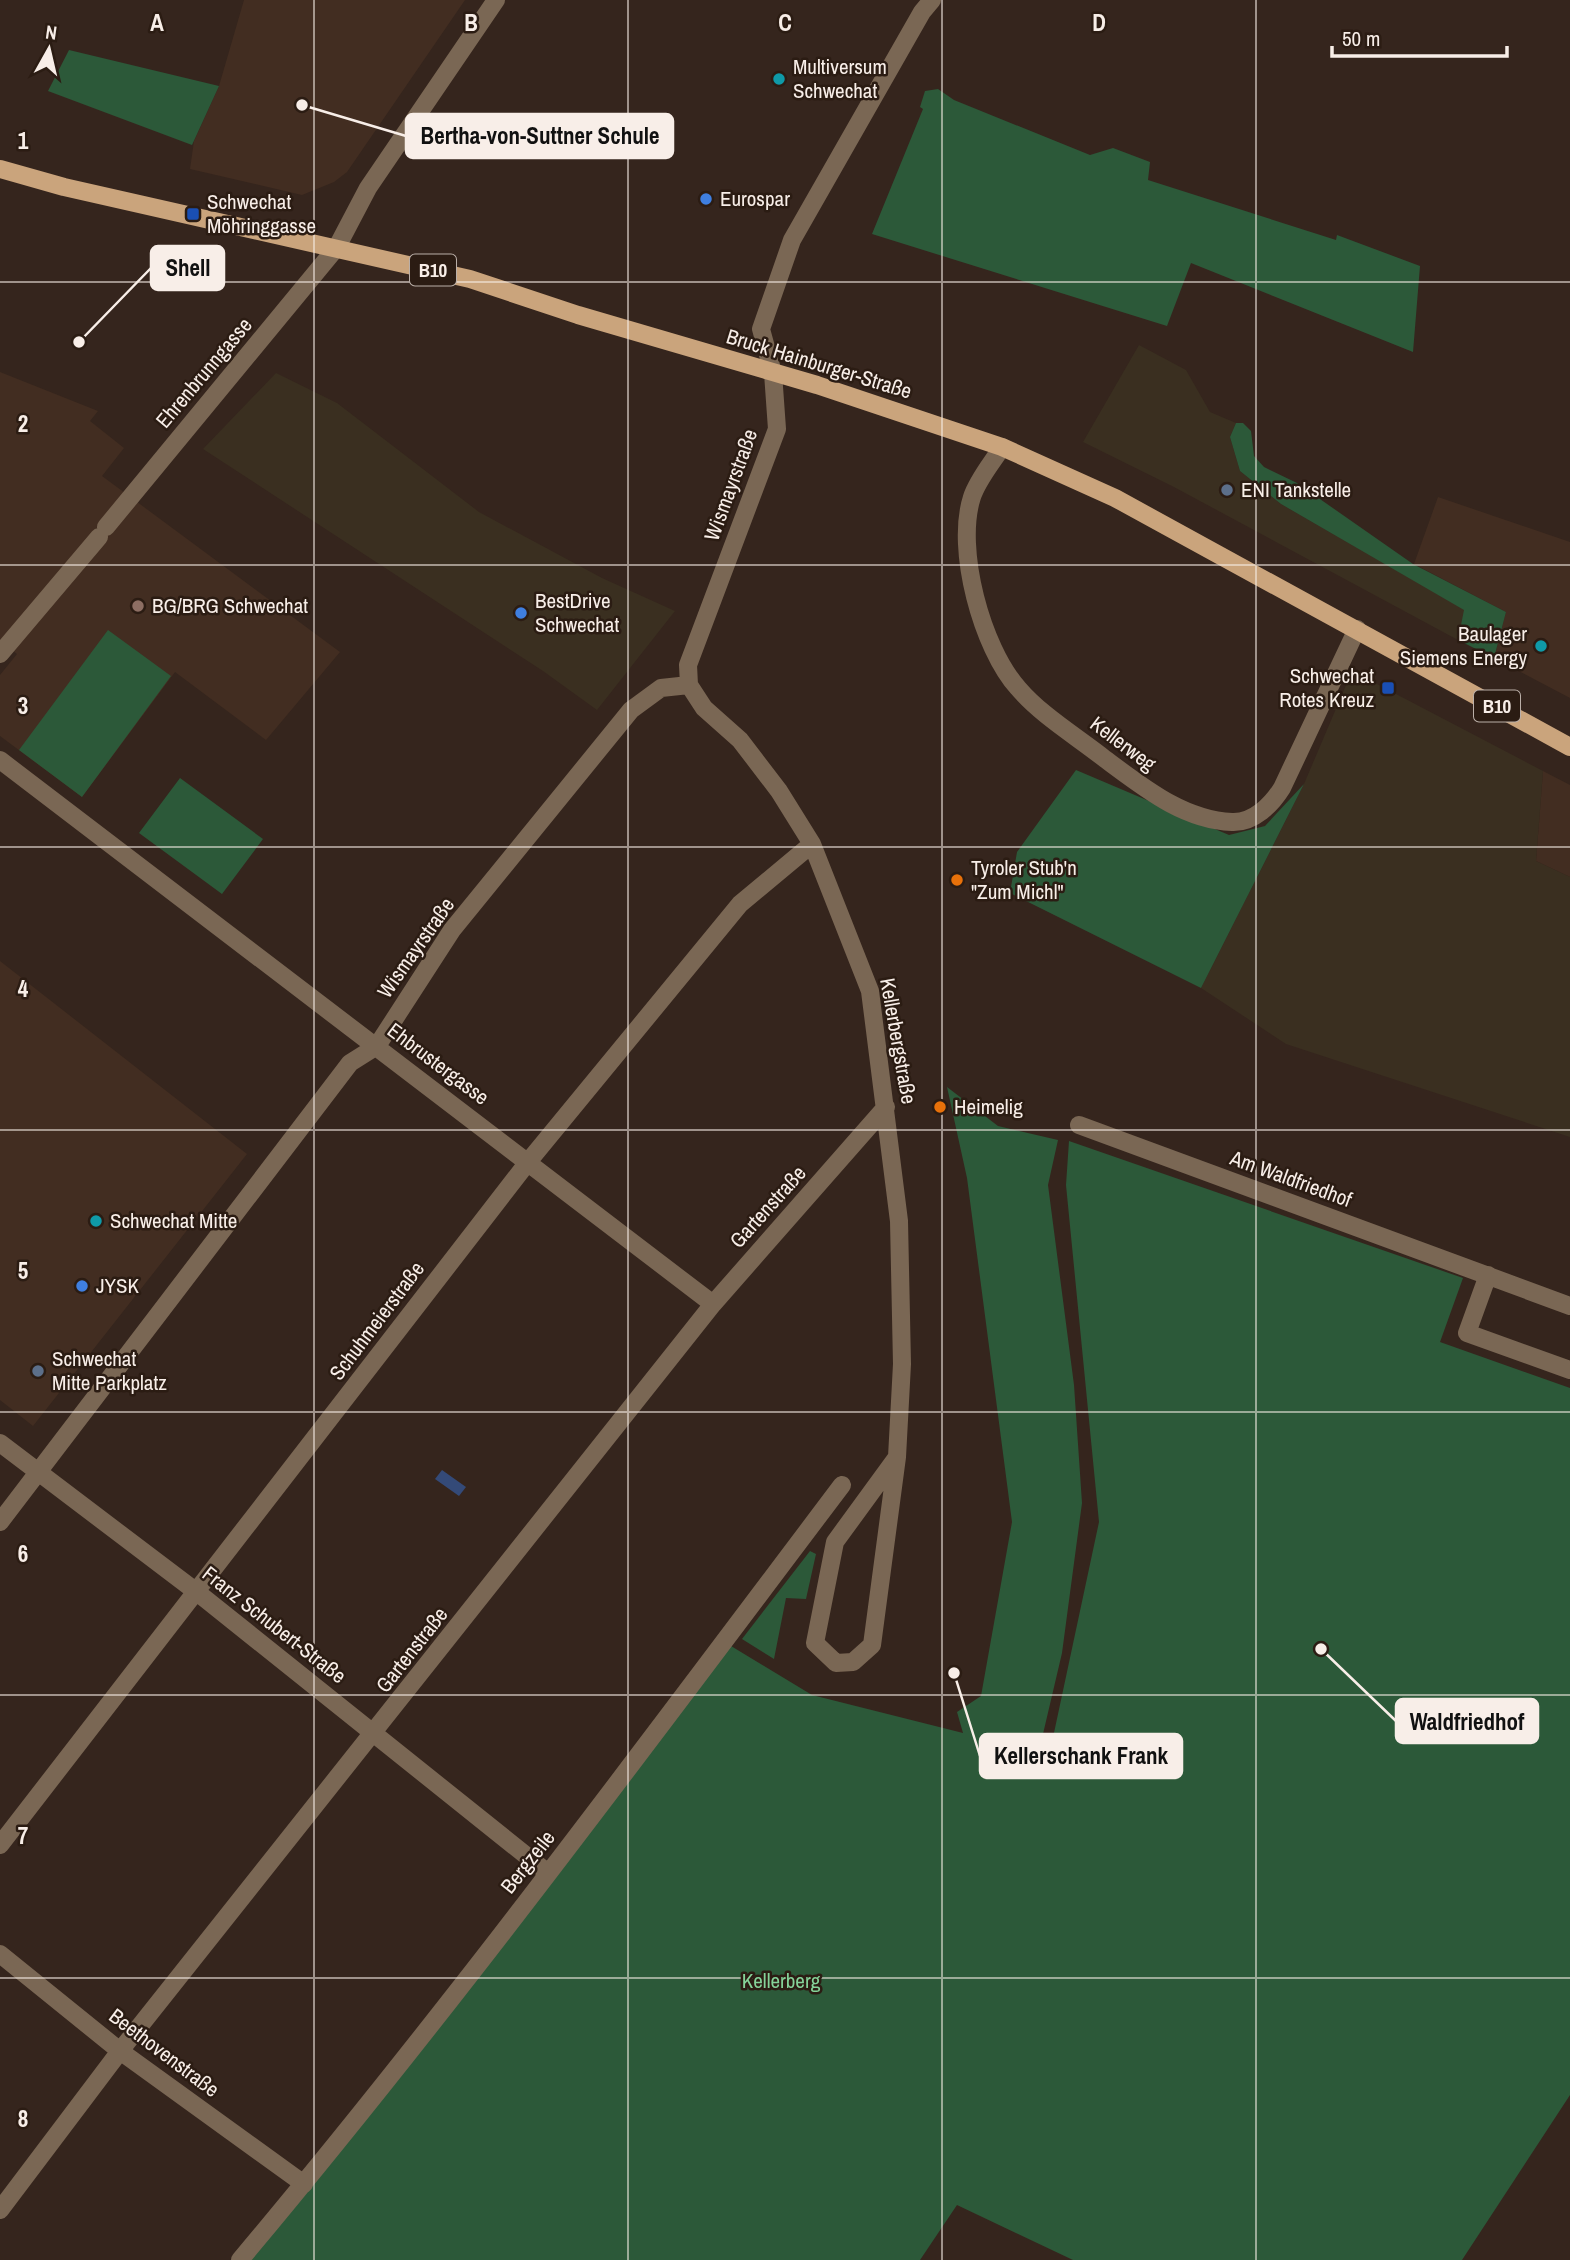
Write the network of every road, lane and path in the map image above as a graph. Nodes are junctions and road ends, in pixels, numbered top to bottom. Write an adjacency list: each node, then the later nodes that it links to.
1 (496, 0): 4 (street, Ehrenbrunngasse)
2 (927, 4): 5 (street, Wismayrstraße)
3 (0, 169): 4 (main road, Bruck Hainburger-Straße / B10)
4 (337, 247): 5 (main road, Bruck Hainburger-Straße / B10); 8 (street, Ehrenbrunngasse)
5 (774, 373): 6 (main road, Bruck Hainburger-Straße / B10); 9 (street, Wismayrstraße)
6 (1002, 447): 7 (main road, Bruck Hainburger-Straße / B10); 7 (street, Kellerweg)
7 (1357, 629): 10 (main road, Bruck Hainburger-Straße / B10)
8 (0, 654)
9 (689, 685): 12 (street, Kellerbergstraße); 13 (street, Wismayrstraße)
10 (1570, 747)
11 (0, 760): 13 (street, Ehbrustergasse)
12 (811, 844): 14 (street, Kellerbergstraße); 16 (street, Schuhmeierstraße)
13 (377, 1046): 16 (street, Ehbrustergasse); 23 (street, Wismayrstraße)
14 (886, 1107): 18 (street, Gartenstraße); 22 (street, Kellerbergstraße)
15 (1079, 1125): 17 (street, Am Waldfriedhof)
16 (528, 1161): 18 (street, Ehbrustergasse); 26 (street, Schuhmeierstraße)
17 (1488, 1275): 19 (street, Am Waldfriedhof); 20 (street)
18 (713, 1304): 27 (street, Gartenstraße)
19 (1570, 1306)
20 (1570, 1370)
21 (0, 1443): 23 (street, Franz Schubert-Straße)
22 (897, 1457): 22 (street, Kellerbergstraße)
23 (39, 1473): 25 (street, Wismayrstraße); 26 (street, Franz Schubert-Straße)
24 (842, 1485): 29 (street, Bergzeile)
25 (0, 1522)
26 (198, 1593): 27 (street, Franz Schubert-Straße); 28 (street, Schuhmeierstraße)
27 (375, 1734): 29 (street, Franz Schubert-Straße); 31 (street, Gartenstraße)
28 (0, 1845)
29 (548, 1873): 32 (street, Bergzeile)
30 (0, 1954): 31 (street, Beethovenstraße)
31 (120, 2051): 32 (street, Beethovenstraße); 33 (street, Gartenstraße)
32 (304, 2184): 34 (street, Bergzeile)
33 (0, 2210)
34 (240, 2260)

